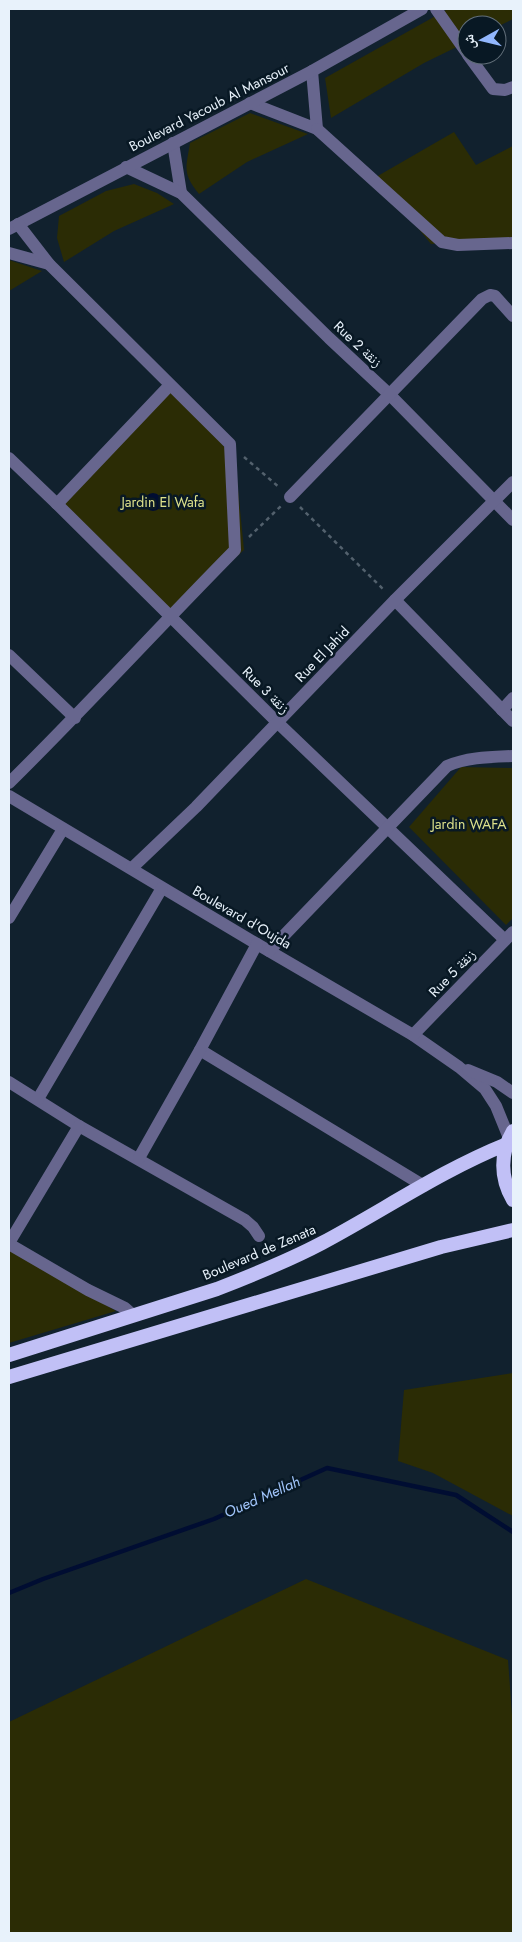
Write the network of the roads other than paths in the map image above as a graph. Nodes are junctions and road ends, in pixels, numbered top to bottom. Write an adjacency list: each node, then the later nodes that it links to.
1 (436, 9): 3 (street)
2 (418, 10): 5 (street, Boulevard Yacoub Al Mansour)
3 (457, 39)
4 (476, 65): 6 (street)
5 (312, 71): 7 (street, Boulevard Yacoub Al Mansour); 8 (street)
6 (513, 86)
7 (250, 103): 8 (street); 9 (street, Boulevard Yacoub Al Mansour)
8 (317, 129): 13 (street)
9 (173, 143): 10 (street, Boulevard Yacoub Al Mansour); 11 (street)
10 (126, 167): 11 (street, Rue 2 زنقة); 12 (street, Boulevard Yacoub Al Mansour)
11 (181, 193): 18 (street, Rue 2 زنقة)
12 (13, 226): 15 (street)
13 (513, 243)
14 (9, 253): 15 (street)
15 (49, 264): 17 (street)
16 (513, 316): 18 (street)
17 (170, 385): 23 (street); 26 (street)
18 (389, 394): 21 (street); 22 (street, Rue 2 زنقة)
19 (9, 458): 23 (street, Rue 3 زنقة)
20 (513, 482): 22 (street, Rue El Jahid)
21 (290, 497)
22 (495, 502): 24 (street, Rue 2 زنقة); 25 (street, Rue El Jahid)
23 (57, 504): 26 (street, Rue 3 زنقة)
24 (513, 520)
25 (395, 600): 29 (street); 31 (street, Rue El Jahid)
26 (170, 616): 30 (street); 31 (street, Rue 3 زنقة)
27 (9, 655): 30 (street)
28 (513, 698): 29 (street)
29 (502, 710): 32 (street)
30 (75, 718): 34 (street)
31 (277, 722): 36 (street, Rue 3 زنقة); 38 (street, Rue El Jahid)
32 (513, 722)
33 (513, 756): 36 (street)
34 (9, 783)
35 (9, 796): 37 (street, Boulevard d'Oujda)
36 (386, 828): 41 (street, Rue 3 زنقة); 43 (street)
37 (63, 829): 38 (street, Boulevard d'Oujda); 40 (street)
38 (132, 868): 39 (street, Boulevard d'Oujda)
39 (162, 888): 42 (street, Boulevard d'Oujda); 49 (street)
40 (9, 918)
41 (509, 936): 44 (street, Rue 5 زنقة)
42 (257, 944): 43 (street, Boulevard d'Oujda); 45 (street)
43 (269, 951): 44 (street, Boulevard d'Oujda)
44 (413, 1034): 46 (street, Boulevard d'Oujda)
45 (200, 1050): 52 (street); 53 (street)
46 (459, 1067): 48 (street, Boulevard d'Oujda); 51 (street, Boulevard d'Oujda)
47 (9, 1082): 49 (street)
48 (513, 1093)
49 (38, 1099): 50 (street)
50 (79, 1126): 52 (street); 57 (street)
51 (510, 1138): 53 (highway, Boulevard de Zenata); 54 (highway)
52 (139, 1158): 56 (street)
53 (424, 1186): 58 (highway, Boulevard de Zenata)
54 (513, 1200)
55 (513, 1230): 60 (highway)
56 (259, 1236)
57 (9, 1244): 58 (street)
58 (134, 1316): 59 (highway, Boulevard de Zenata)
59 (9, 1355)
60 (9, 1378)

